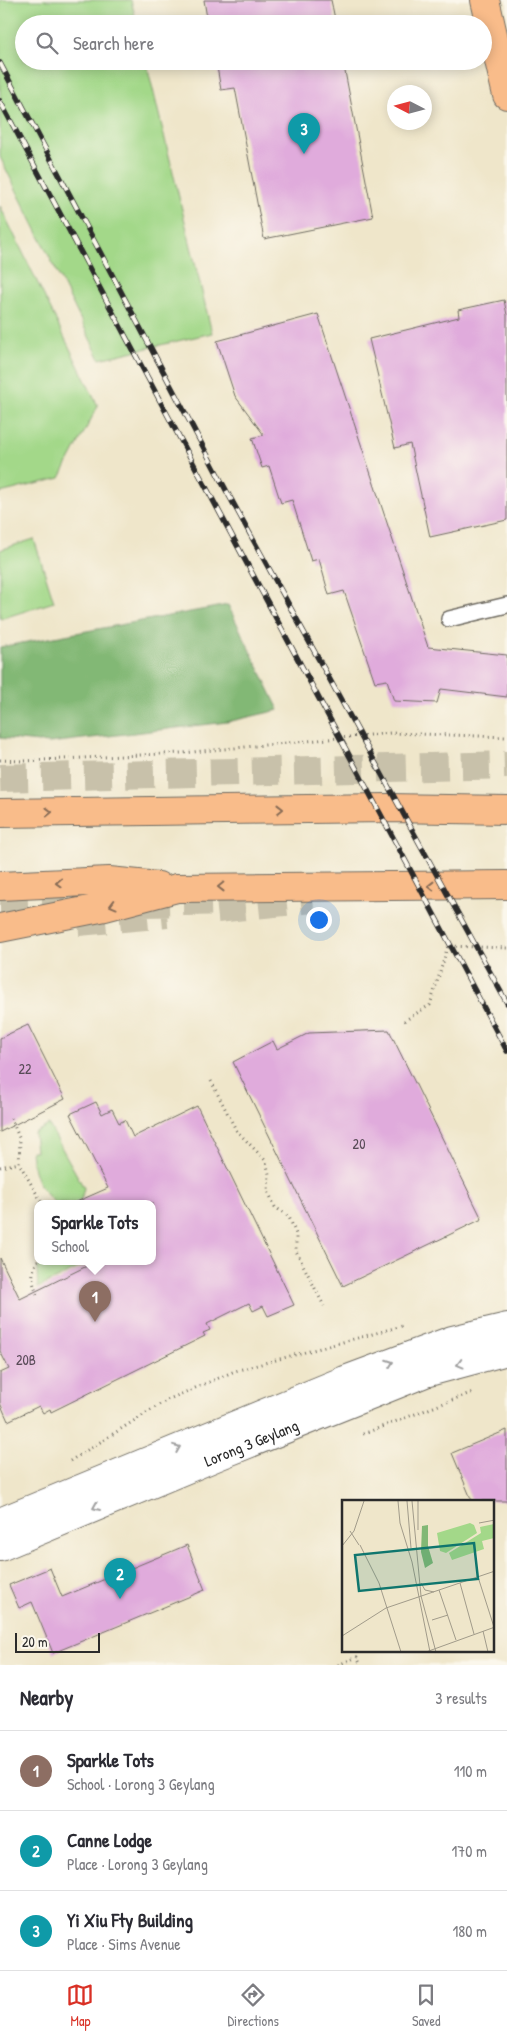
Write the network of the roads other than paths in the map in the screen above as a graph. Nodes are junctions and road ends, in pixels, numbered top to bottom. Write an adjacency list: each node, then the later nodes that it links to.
1 (485, 0): 2 (main road)
2 (488, 15)
3 (492, 30): 4 (main road)
4 (507, 95)
5 (507, 605): 6 (lane)
6 (449, 619)
7 (507, 792): 8 (main road)
8 (388, 808): 9 (main road); 10 (main road, one-way to 8)
9 (507, 810)
10 (0, 813)
11 (507, 885): 13 (main road)
12 (0, 886): 14 (main road, one-way to 12)
13 (480, 886): 14 (main road, one-way to 14); 15 (main road)
14 (177, 888): 16 (main road, one-way to 16)
15 (507, 894)
16 (0, 928)
17 (507, 1326): 19 (street, Lorong 3 Geylang, one-way to 17)
18 (507, 1352): 20 (street, Lorong 3 Geylang, one-way to 20)
19 (0, 1522)
20 (0, 1548)

